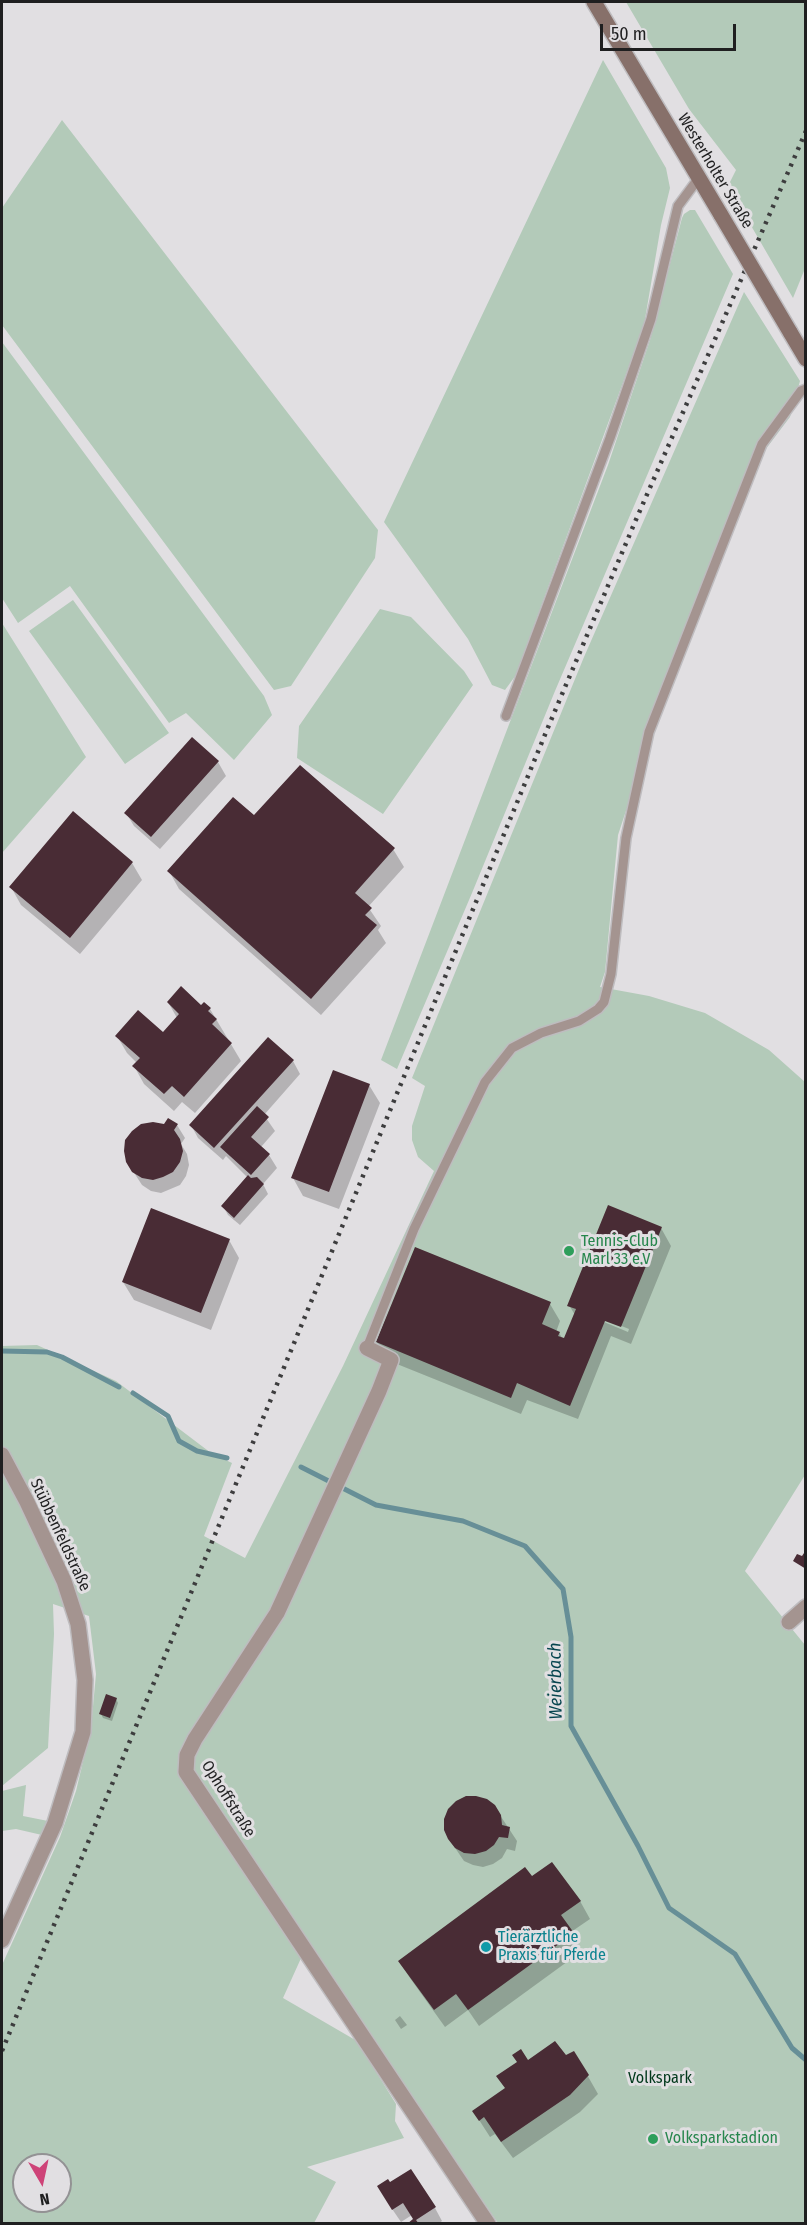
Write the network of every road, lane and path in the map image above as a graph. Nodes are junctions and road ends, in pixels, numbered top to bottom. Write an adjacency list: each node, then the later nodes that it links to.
1 (594, 2): 2 (main road, Westerholter Straße)
2 (698, 179): 3 (main road, Westerholter Straße, bridge); 5 (lane)
3 (806, 359)
4 (806, 388): 6 (lane)
5 (506, 716)
6 (367, 1348): 11 (street, Ophoffstraße)
7 (2, 1455): 10 (street, Stübbenfeldstraße)
8 (806, 1607): 9 (street)
9 (789, 1622)
10 (2, 1940)
11 (488, 2223)

